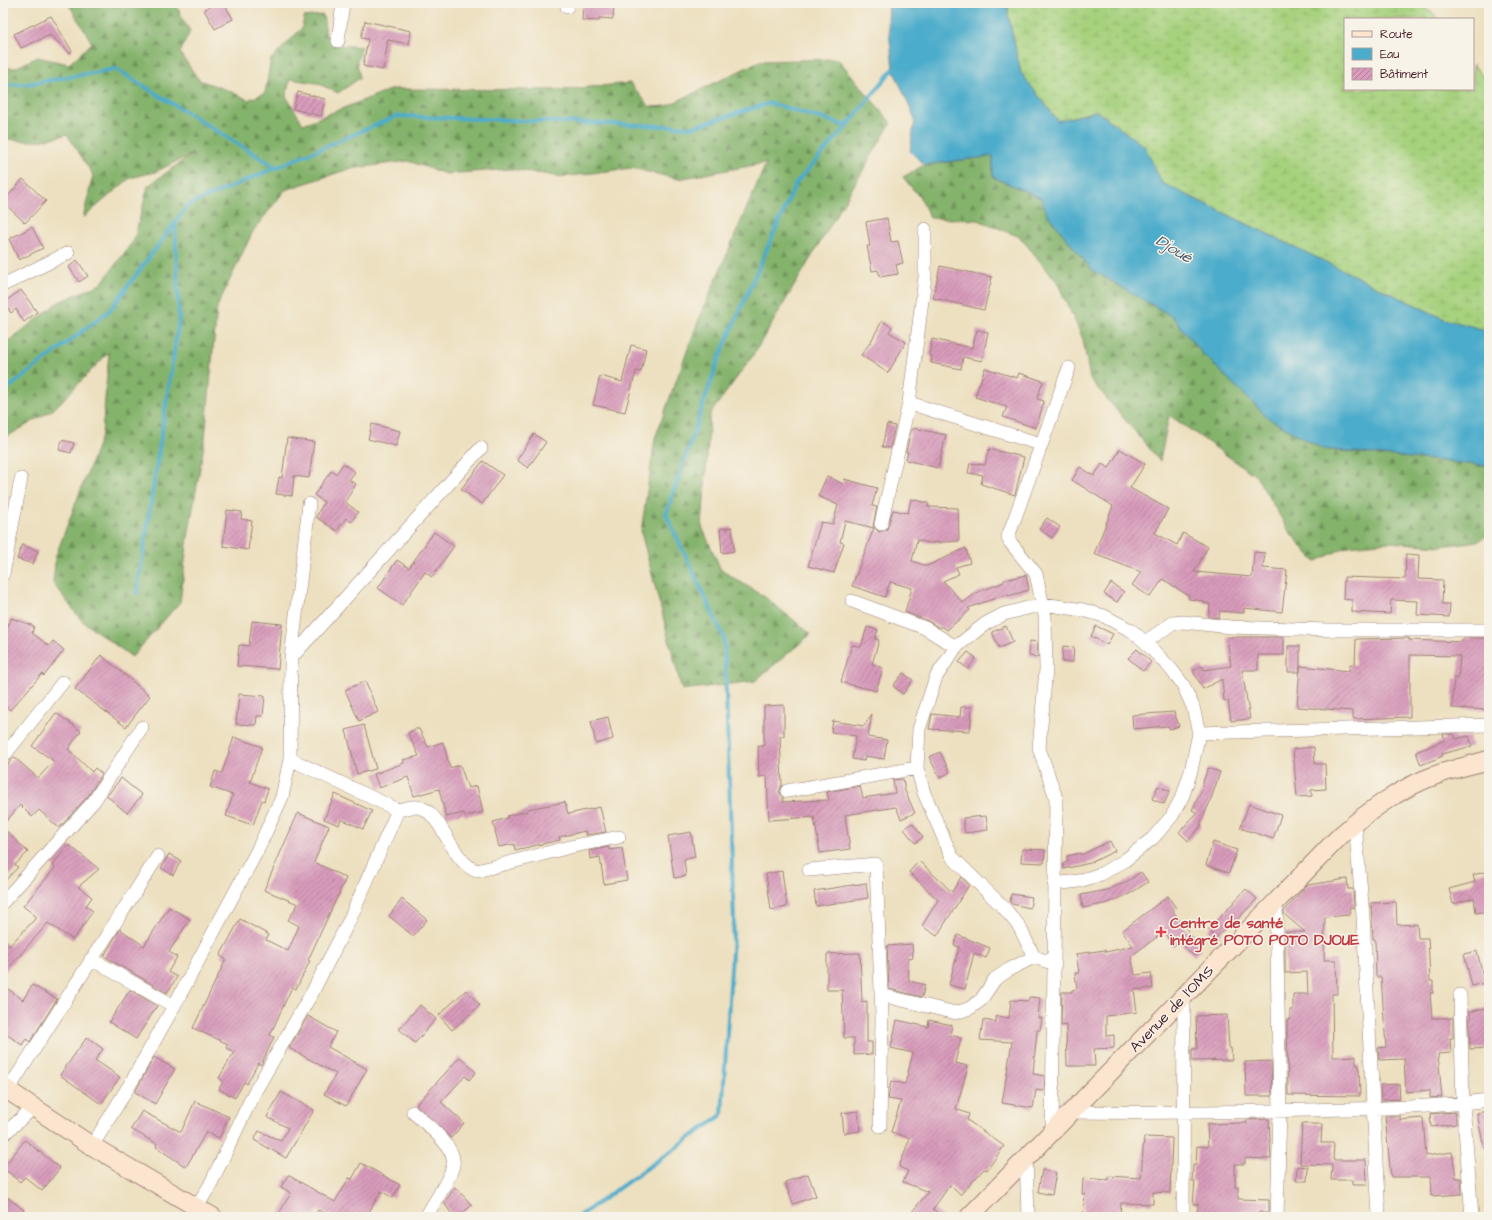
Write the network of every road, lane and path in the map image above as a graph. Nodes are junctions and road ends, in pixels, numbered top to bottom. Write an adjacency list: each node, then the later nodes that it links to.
1 (343, 3): 2 (street)
2 (338, 41)
3 (924, 229): 7 (street)
4 (68, 253): 5 (street)
5 (3, 285)
6 (1069, 368): 8 (street)
7 (909, 403): 8 (street); 12 (street)
8 (1040, 444): 15 (street)
9 (480, 448): 19 (street)
10 (21, 478): 13 (street)
11 (308, 504): 19 (street)
12 (881, 524)
13 (3, 574)
14 (852, 601): 18 (street)
15 (1043, 604): 17 (street); 18 (street); 34 (street)
16 (1489, 630): 17 (street)
17 (1145, 642): 23 (street)
18 (956, 647): 27 (street)
19 (291, 658): 25 (street)
20 (63, 682): 24 (street)
21 (1489, 725): 23 (street)
22 (142, 727): 36 (street)
23 (1199, 733): 34 (street)
24 (3, 757)
25 (290, 759): 29 (street); 43 (street)
26 (1489, 760): 30 (street, Avenue de l'OMS)
27 (918, 768): 28 (street); 37 (street)
28 (786, 791)
29 (398, 810): 31 (street); 58 (street)
30 (1355, 823): 35 (street, Avenue de l'OMS); 48 (street)
31 (619, 838)
32 (158, 856): 38 (street)
33 (809, 870): 40 (street)
34 (1054, 884): 39 (street)
35 (1276, 900): 42 (street, Avenue de l'OMS); 49 (street)
36 (3, 902)
37 (1034, 957): 39 (street); 40 (street)
38 (92, 959): 43 (street); 44 (street)
39 (1055, 964): 54 (street)
40 (881, 995): 53 (street)
41 (1460, 995): 46 (street)
42 (1184, 996): 51 (street, Avenue de l'OMS); 52 (street)
43 (174, 1006): 56 (street)
44 (5, 1089): 47 (street)
45 (1489, 1100): 46 (street)
46 (1463, 1104): 48 (street); 66 (street)
47 (34, 1107): 55 (street); 56 (street)
48 (1373, 1109): 49 (street); 65 (street)
49 (1280, 1111): 52 (street); 64 (street)
50 (413, 1112): 60 (street)
51 (1072, 1112): 52 (street); 54 (street, Avenue de l'OMS)
52 (1182, 1113): 63 (street)
53 (880, 1126)
54 (1052, 1132): 57 (street, Avenue de l'OMS)
55 (3, 1135)
56 (92, 1146): 58 (street)
57 (1026, 1159): 61 (street, Avenue de l'OMS); 62 (street)
58 (197, 1207): 59 (street)
59 (213, 1217)
60 (426, 1217)
61 (969, 1217)
62 (1028, 1217)
63 (1183, 1217)
64 (1277, 1217)
65 (1379, 1217)
66 (1472, 1217)

